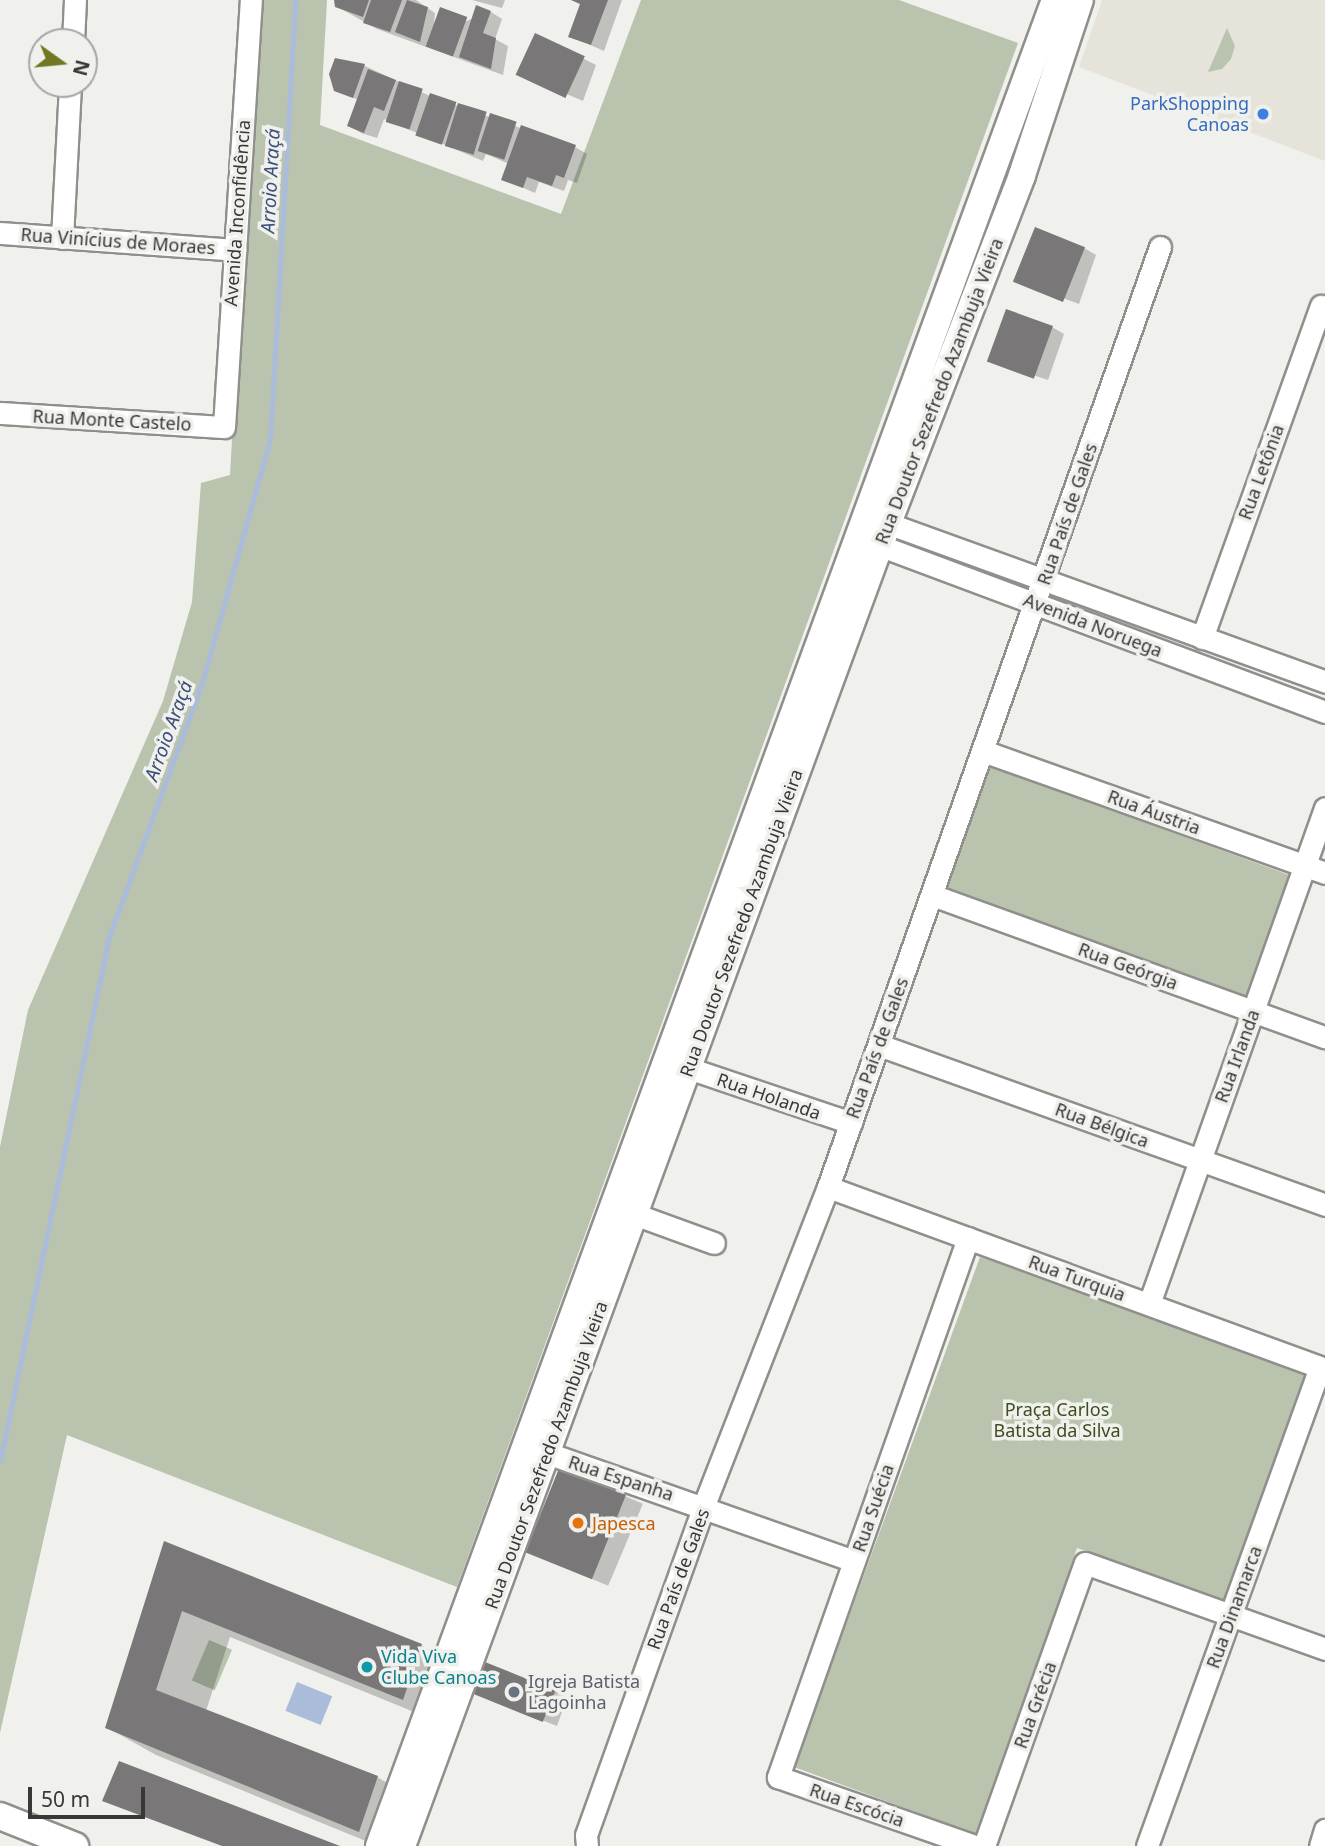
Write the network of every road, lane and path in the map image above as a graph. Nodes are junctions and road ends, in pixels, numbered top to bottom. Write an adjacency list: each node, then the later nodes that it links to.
1 (75, 0): 5 (street)
2 (251, 0): 10 (street, Avenida Inconfidência)
3 (1055, 0): 14 (main road, Rua Doutor Sezefredo Azambuja Vieira)
4 (1080, 0): 14 (main road, Rua Doutor Sezefredo Azambuja Vieira)
5 (74, 28)
6 (69, 98): 8 (street)
7 (0, 233): 8 (street, Rua Vinícius de Moraes)
8 (62, 237): 10 (street, Rua Vinícius de Moraes)
9 (1160, 247): 15 (street, Rua País de Gales)
10 (235, 250): 13 (street, Avenida Inconfidência)
11 (1321, 306): 17 (street, Rua Letônia)
12 (0, 413): 13 (street, Rua Monte Castelo)
13 (224, 427)
14 (874, 530): 15 (street, Avenida Noruega); 16 (street, Avenida Noruega); 28 (main road, Rua Doutor Sezefredo Azambuja Vieira); 47 (main road, Rua Doutor Sezefredo Azambuja Vieira)
15 (1044, 580): 16 (street, Rua País de Gales); 17 (street, Avenida Noruega)
16 (1035, 603): 19 (street, Avenida Noruega); 20 (street, Rua País de Gales)
17 (1202, 638): 18 (street, Avenida Noruega)
18 (1325, 682)
19 (1325, 712)
20 (983, 751): 22 (street, Rua Áustria); 24 (street, Rua País de Gales)
21 (1325, 808): 22 (street, Rua Irlanda)
22 (1304, 866): 23 (street, Rua Áustria); 25 (street, Rua Irlanda)
23 (1325, 873)
24 (932, 895): 25 (street, Rua Geórgia); 27 (street, Rua País de Gales)
25 (1253, 1011): 26 (street, Rua Geórgia); 30 (street, Rua Irlanda)
26 (1325, 1037)
27 (879, 1045): 29 (street, Rua País de Gales); 30 (street, Rua Bélgica)
28 (688, 1068): 29 (street, Rua Holanda); 33 (main road, Rua Doutor Sezefredo Azambuja Vieira)
29 (850, 1124): 31 (street, Rua País de Gales)
30 (1200, 1160): 32 (street, Rua Bélgica); 36 (street, Rua Irlanda)
31 (828, 1187): 34 (street, Rua Turquia); 39 (street, Rua País de Gales)
32 (1325, 1205)
33 (634, 1214): 35 (street); 38 (main road, Rua Doutor Sezefredo Azambuja Vieira)
34 (968, 1238): 36 (street, Rua Turquia); 40 (street, Rua Suécia)
35 (714, 1243)
36 (1149, 1304): 37 (street, Rua Turquia)
37 (1322, 1368): 41 (street, Rua Dinamarca)
38 (547, 1453): 39 (street, Rua Espanha); 48 (main road, Rua Doutor Sezefredo Azambuja Vieira)
39 (704, 1506): 40 (street, Rua Espanha); 49 (street, Rua País de Gales)
40 (854, 1562): 43 (street, Rua Suécia)
41 (1231, 1616): 42 (street); 51 (street, Rua Grécia); 52 (street, Rua Dinamarca)
42 (1325, 1650)
43 (778, 1777): 50 (street, Rua Escócia)
44 (0, 1816): 46 (main road)
45 (1325, 1830): 53 (street)
46 (75, 1846)
47 (379, 1846)
48 (402, 1846)
49 (587, 1846)
50 (975, 1846)
51 (984, 1846)
52 (1147, 1846)
53 (1320, 1846)

